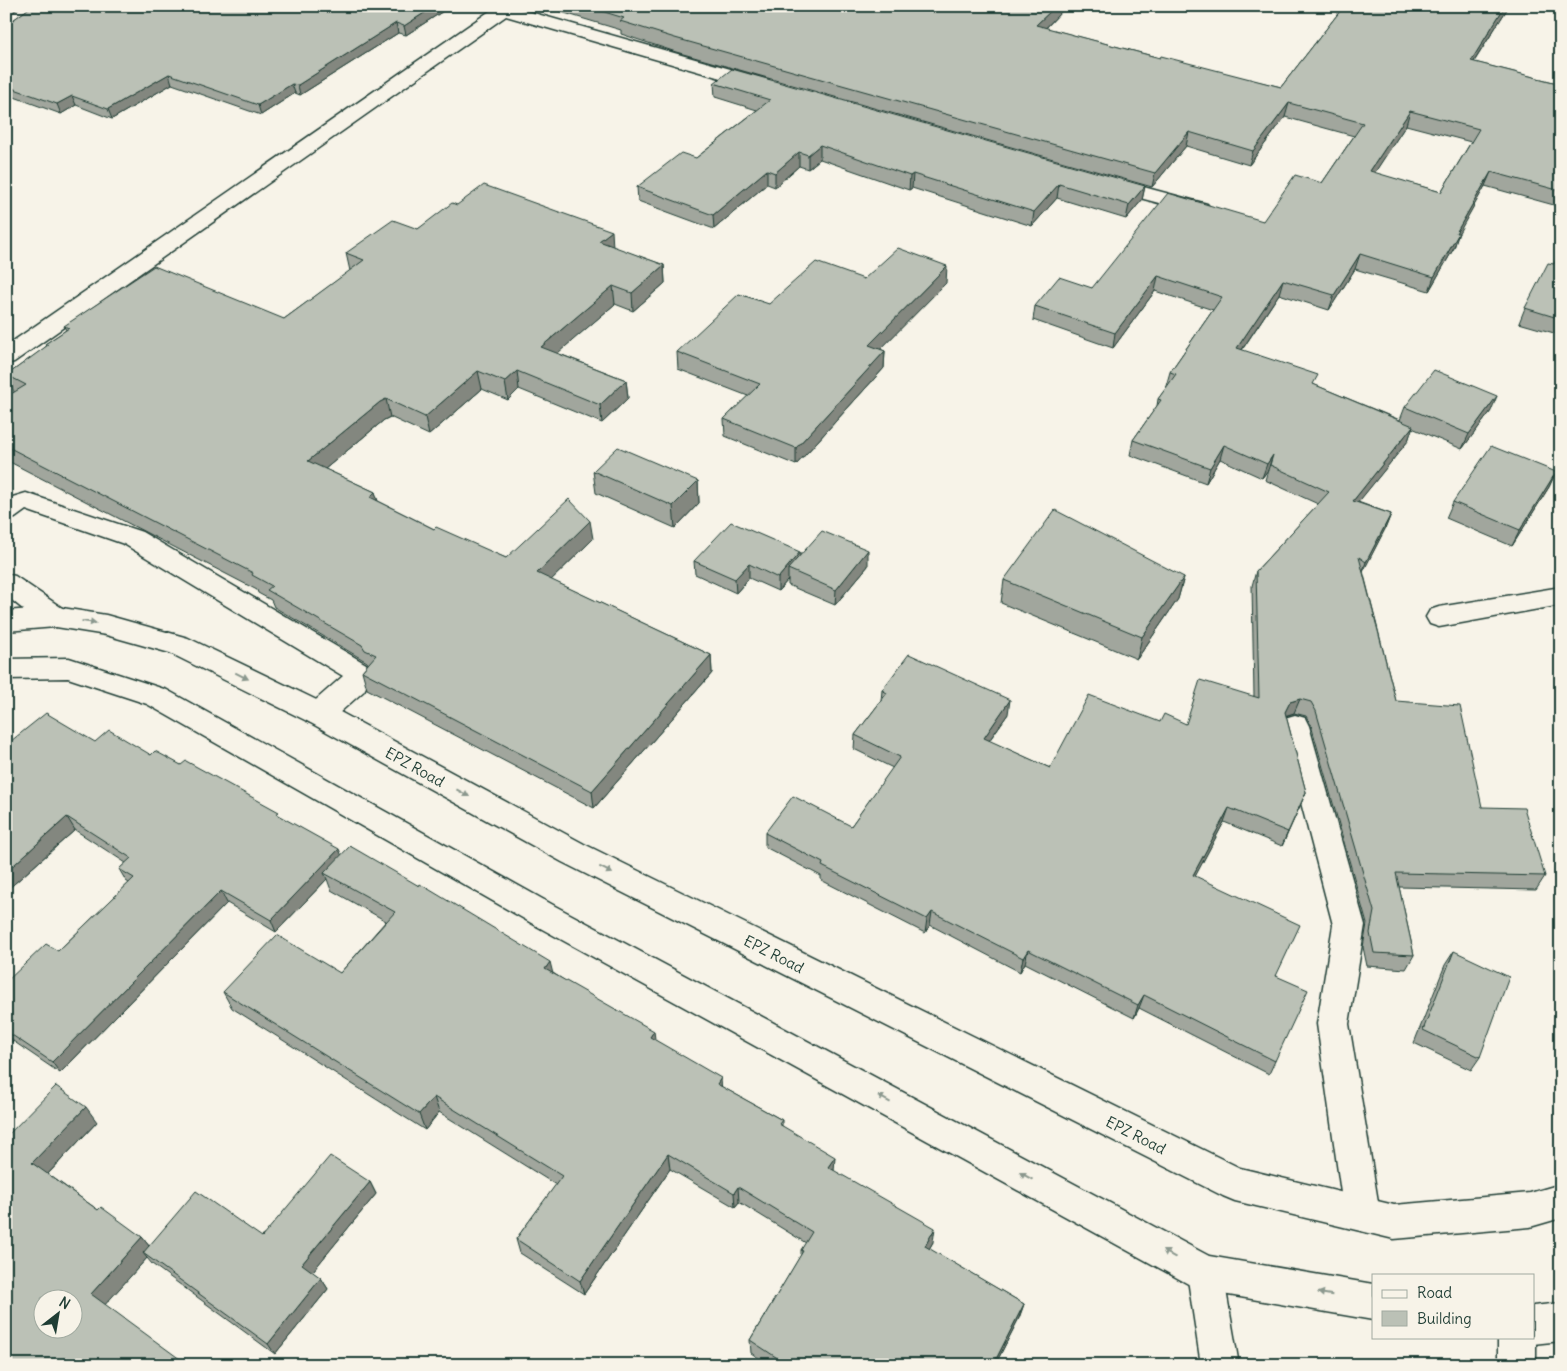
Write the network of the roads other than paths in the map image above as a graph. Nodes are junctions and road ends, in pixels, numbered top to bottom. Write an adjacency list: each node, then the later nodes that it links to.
1 (507, 8): 2 (street); 5 (street)
2 (779, 88)
3 (1092, 179): 4 (street)
4 (1217, 213)
5 (6, 357)
6 (6, 512): 13 (street)
7 (6, 583): 10 (street)
8 (1561, 596): 9 (street)
9 (1439, 617)
10 (56, 618): 11 (street, EPZ Road); 13 (street, EPZ Road, one-way to 13)
11 (6, 621)
12 (6, 668): 17 (street, one-way to 12)
13 (319, 714): 16 (street, EPZ Road, one-way to 16)
14 (1295, 726): 16 (street)
15 (1561, 1201): 16 (street, EPZ Road)
16 (1362, 1214)
17 (1205, 1273): 18 (street, one-way to 17); 22 (street)
18 (1372, 1302)
19 (1561, 1322): 20 (street)
20 (1534, 1325)
21 (1517, 1338): 23 (street)
22 (1220, 1365)
23 (1518, 1365)

